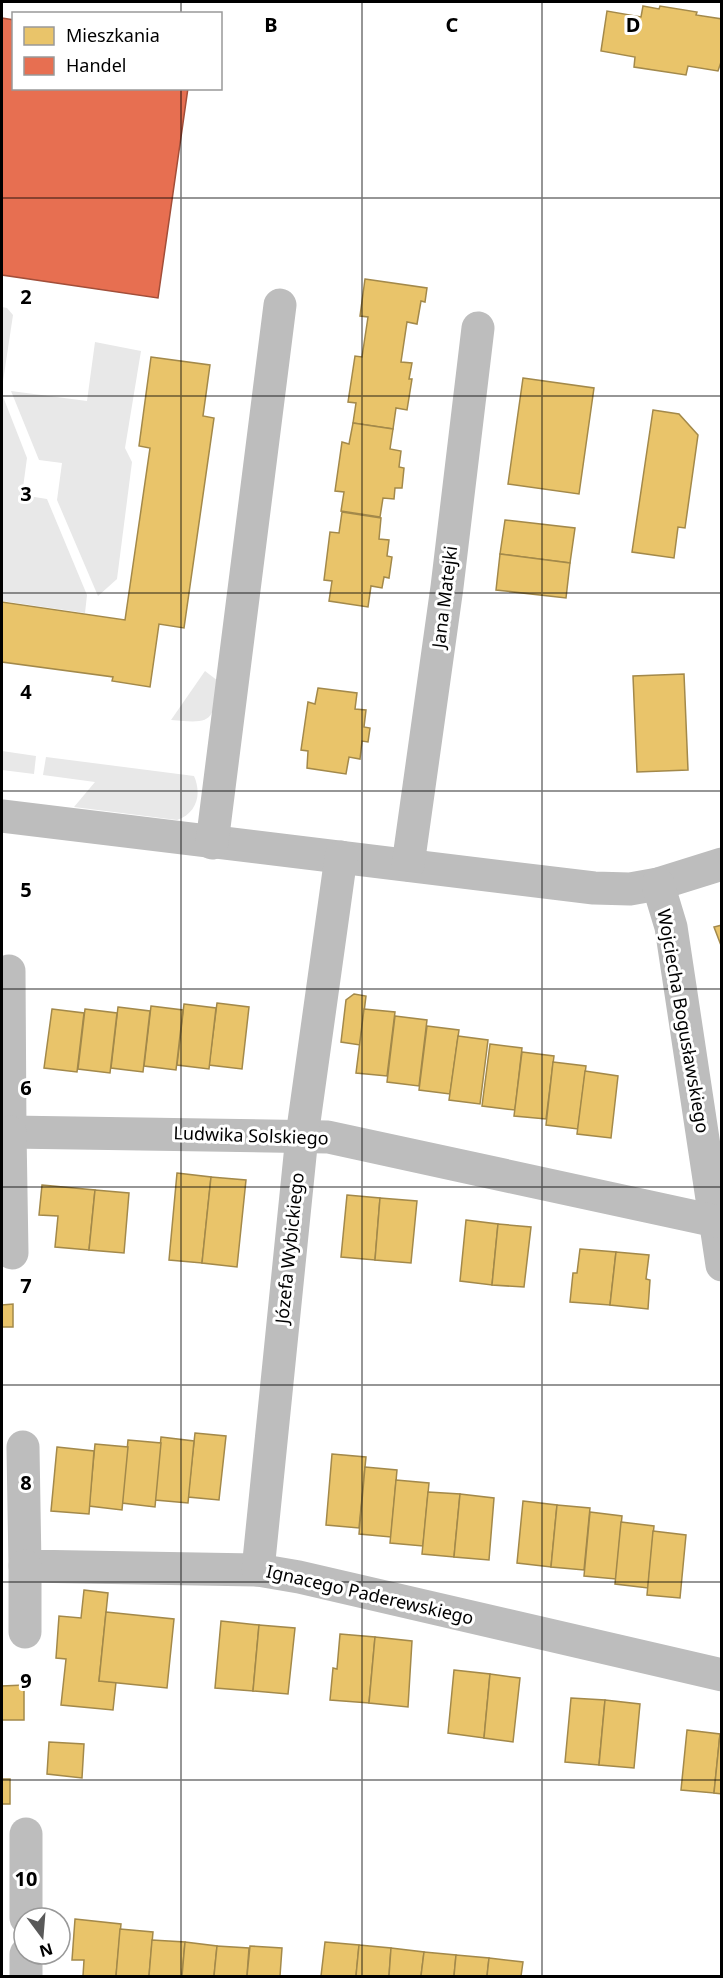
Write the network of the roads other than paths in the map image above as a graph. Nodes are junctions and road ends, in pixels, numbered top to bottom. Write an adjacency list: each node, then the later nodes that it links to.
1 (280, 305): 4 (street)
2 (478, 327): 7 (street, Jana Matejki)
3 (2, 816): 4 (street)
4 (212, 843): 5 (street)
5 (341, 857): 7 (street); 11 (street, Józefa Wybickiego)
6 (722, 864): 8 (street)
7 (408, 866): 8 (street)
8 (658, 884): 12 (street, Wojciecha Bogusławskiego)
9 (9, 971): 10 (street)
10 (10, 1132): 11 (street, Ludwika Solskiego); 13 (street)
11 (302, 1136): 12 (street, Ludwika Solskiego); 17 (street, Józefa Wybickiego)
12 (715, 1221): 14 (street, Wojciecha Bogusławskiego)
13 (12, 1253)
14 (722, 1265)
15 (23, 1447): 16 (street)
16 (25, 1566): 17 (street, Ignacego Paderewskiego); 18 (street)
17 (258, 1570): 19 (street, Ignacego Paderewskiego)
18 (25, 1632)
19 (722, 1675)
20 (26, 1834): 21 (street)
21 (26, 1906)

